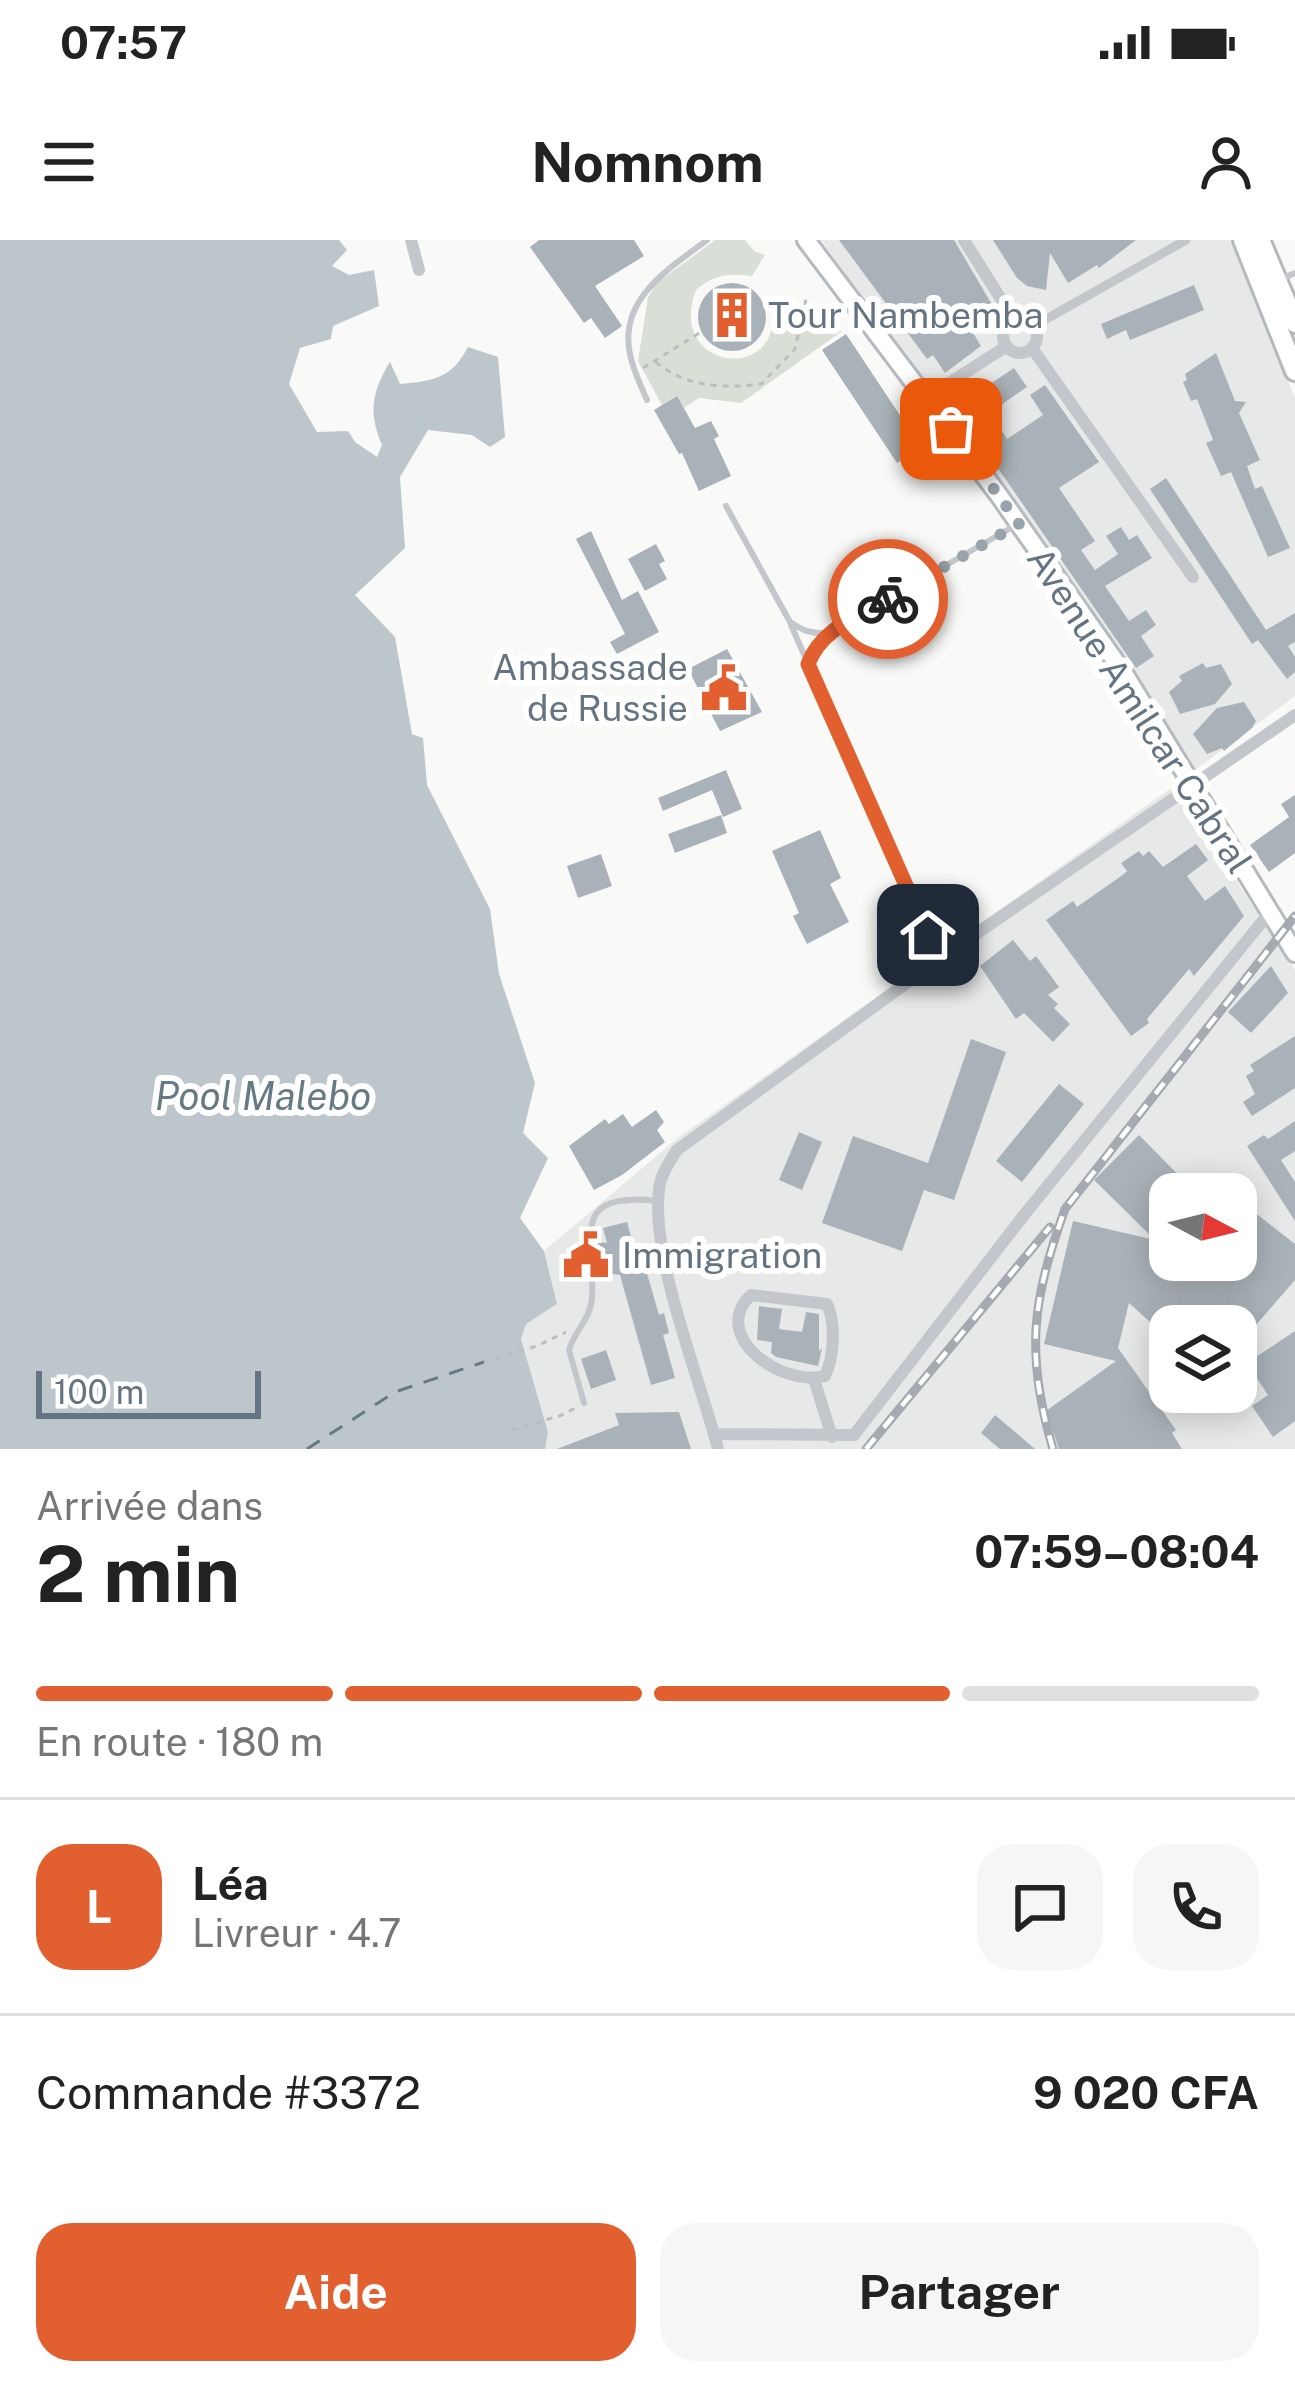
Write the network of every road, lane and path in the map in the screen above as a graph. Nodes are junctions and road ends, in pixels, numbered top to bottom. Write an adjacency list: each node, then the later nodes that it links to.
1 (411, 240): 8 (street)
2 (707, 240): 19 (lane)
3 (806, 240): 20 (main road, Avenue Amilcar Cabral)
4 (964, 240): 11 (street)
5 (1186, 240): 13 (street)
6 (1243, 240): 9 (main road)
7 (1260, 240): 9 (main road)
8 (419, 269)
9 (1278, 280): 12 (main road); 18 (main road)
10 (806, 299): 17 (path)
11 (1014, 320): 13 (street); 15 (street)
12 (1295, 323)
13 (1034, 326): 16 (street)
14 (701, 332): 17 (path)
15 (1006, 346): 16 (street); 20 (street)
16 (1033, 348): 24 (street)
17 (656, 362): 19 (path)
18 (1295, 370)
19 (636, 371): 21 (lane)
20 (927, 397): 23 (main road, Avenue Amilcar Cabral)
21 (647, 400)
22 (726, 506): 25 (lane)
23 (1019, 524): 26 (lane); 29 (main road, Avenue Amilcar Cabral)
24 (1193, 577)
25 (790, 622): 26 (lane); 27 (lane)
26 (828, 633): 27 (lane)
27 (808, 664): 31 (lane)
28 (1295, 715): 29 (street)
29 (1192, 784): 30 (main road, Avenue Amilcar Cabral); 33 (street)
30 (1270, 912): 32 (main road, Avenue Amilcar Cabral); 40 (street)
31 (928, 935)
32 (1292, 938)
33 (659, 1201): 34 (lane); 39 (street)
34 (581, 1325): 35 (path); 37 (lane)
35 (484, 1363)
36 (814, 1379): 36 (street); 40 (street)
37 (584, 1402): 38 (path)
38 (512, 1430)
39 (714, 1434): 40 (street); 41 (street)
40 (832, 1437)
41 (718, 1449)

